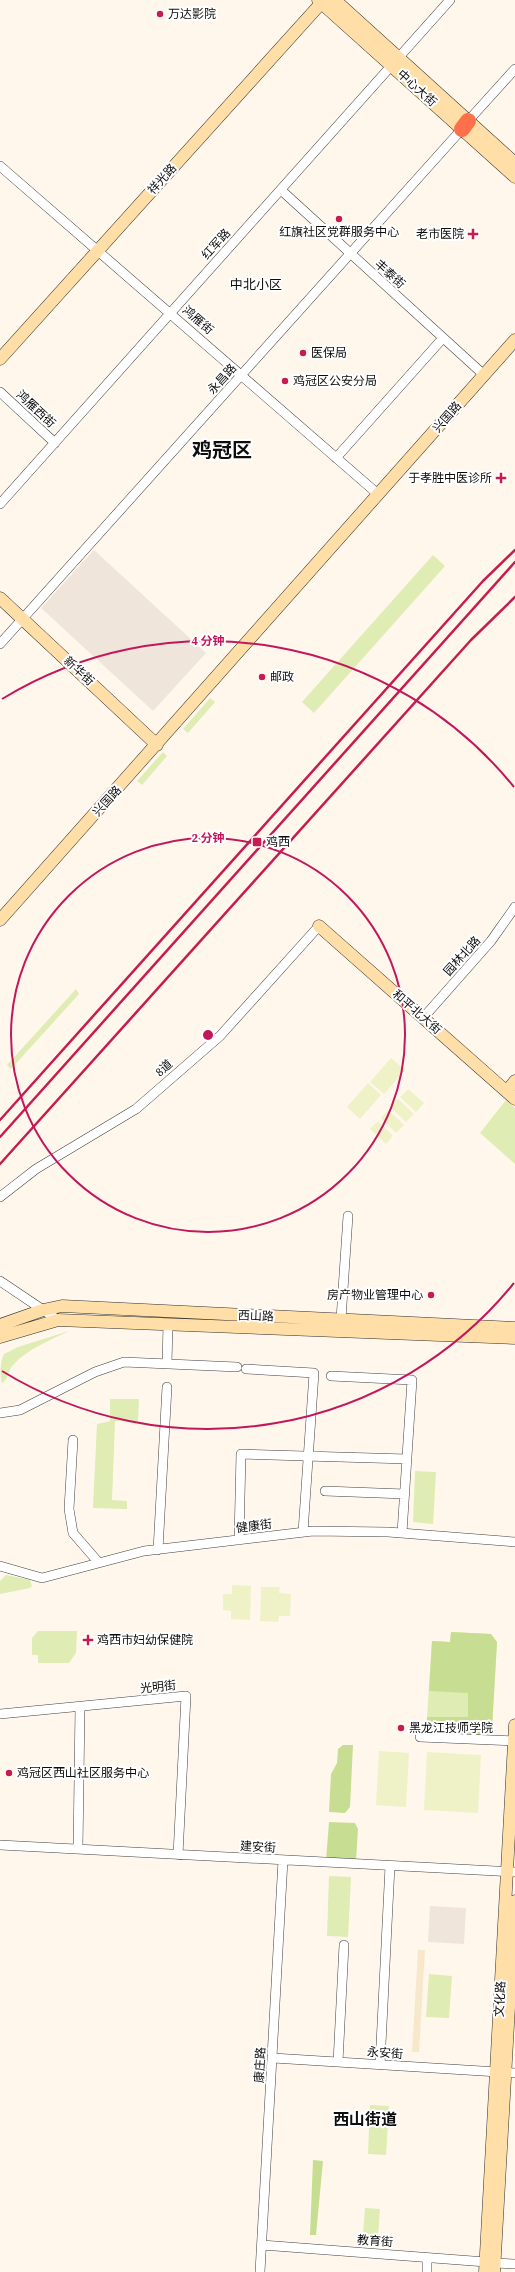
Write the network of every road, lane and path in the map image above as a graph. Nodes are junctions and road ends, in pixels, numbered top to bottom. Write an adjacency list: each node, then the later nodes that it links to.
1 (335, 0): 4 (main road, 中心大街)
2 (450, 0): 4 (street, 红军路)
3 (321, 1): 4 (main road, 中心大街); 11 (main road, 祥光路)
4 (396, 62): 6 (main road, 中心大街); 10 (street, 红军路)
5 (515, 69): 6 (street, 永昌路)
6 (469, 120): 7 (main road, 中心大街); 9 (main road, 中心大街); 12 (street, 永昌路)
7 (515, 163)
8 (0, 166): 11 (street, 鸿雁街)
9 (515, 177)
10 (281, 190): 12 (street, 丰泰街); 13 (street, 红军路)
11 (99, 249): 13 (street, 鸿雁街); 16 (main road, 祥光路)
12 (350, 253): 14 (street, 丰泰街); 17 (street, 永昌路)
13 (171, 313): 17 (street, 鸿雁街); 20 (street, 红军路)
14 (443, 338): 18 (street, 丰泰街); 21 (street)
15 (515, 340): 18 (main road, 兴国路)
16 (0, 359)
17 (242, 375): 21 (street, 鸿雁街); 26 (street, 永昌路)
18 (484, 375): 22 (main road, 兴国路)
19 (0, 392): 20 (street, 鸿雁西街)
20 (55, 443): 23 (street, 红军路)
21 (336, 458): 22 (street, 鸿雁街)
22 (379, 495): 28 (main road, 兴国路)
23 (0, 504)
24 (0, 598): 26 (main road, 新华街)
25 (0, 609): 26 (main road, 新华街)
26 (21, 621): 27 (street, 永昌路); 28 (main road, 新华街)
27 (0, 644)
28 (154, 748): 30 (main road, 兴国路)
29 (515, 907): 32 (street, 园林北路)
30 (0, 920)
31 (319, 926): 32 (main road, 和平北大街); 35 (street, 8道)
32 (423, 1018): 34 (main road, 和平北大街)
33 (515, 1082): 34 (main road)
34 (511, 1095)
35 (0, 1197)
36 (348, 1216): 39 (street)
37 (0, 1281): 38 (street)
38 (43, 1310): 39 (main road, 西山路); 40 (street); 42 (main road, 西山路)
39 (341, 1319): 43 (main road, 西山路)
40 (58, 1320): 41 (main road, 西山路); 44 (main road, 西山路)
41 (168, 1324): 45 (main road, 西山路); 46 (street)
42 (0, 1325)
43 (515, 1328)
44 (0, 1337)
45 (515, 1338)
46 (166, 1364): 49 (street); 51 (street)
47 (331, 1376): 52 (street)
48 (168, 1387): 59 (street)
49 (0, 1413)
50 (73, 1440): 60 (street)
51 (309, 1456): 52 (street); 55 (street); 57 (street)
52 (407, 1459): 54 (street)
53 (325, 1491): 54 (street)
54 (405, 1494): 56 (street)
55 (304, 1532): 56 (street, 健康街); 57 (street, 健康街)
56 (402, 1533): 58 (street, 健康街)
57 (239, 1540): 59 (street, 健康街)
58 (515, 1542)
59 (158, 1550): 60 (street, 健康街)
60 (99, 1563): 61 (street, 健康街)
61 (0, 1566)
62 (80, 1707): 63 (street, 光明街); 68 (street); 69 (street, 光明街)
63 (0, 1714)
64 (515, 1725): 66 (main road, 文化路)
65 (420, 1738): 66 (street)
66 (514, 1741): 72 (main road, 文化路)
67 (0, 1846): 68 (street, 建安街)
68 (78, 1849): 69 (street, 建安街)
69 (178, 1855): 70 (street, 建安街)
70 (283, 1860): 71 (street, 建安街); 75 (street, 康庄路)
71 (390, 1866): 72 (street, 建安街); 77 (street)
72 (511, 1872): 78 (main road, 文化路)
73 (515, 1901): 78 (main road, 文化路)
74 (344, 1945): 76 (street)
75 (273, 2058): 76 (street, 永安街); 79 (street, 康庄路)
76 (338, 2062): 77 (street, 永安街)
77 (380, 2064): 78 (street, 永安街)
78 (506, 2073): 82 (main road, 文化路)
79 (262, 2245): 80 (street, 教育街); 83 (street, 康庄路)
80 (428, 2258): 82 (street, 教育街); 84 (street)
81 (515, 2264): 82 (street, 教育街)
82 (490, 2267)
83 (260, 2272)
84 (427, 2272)

